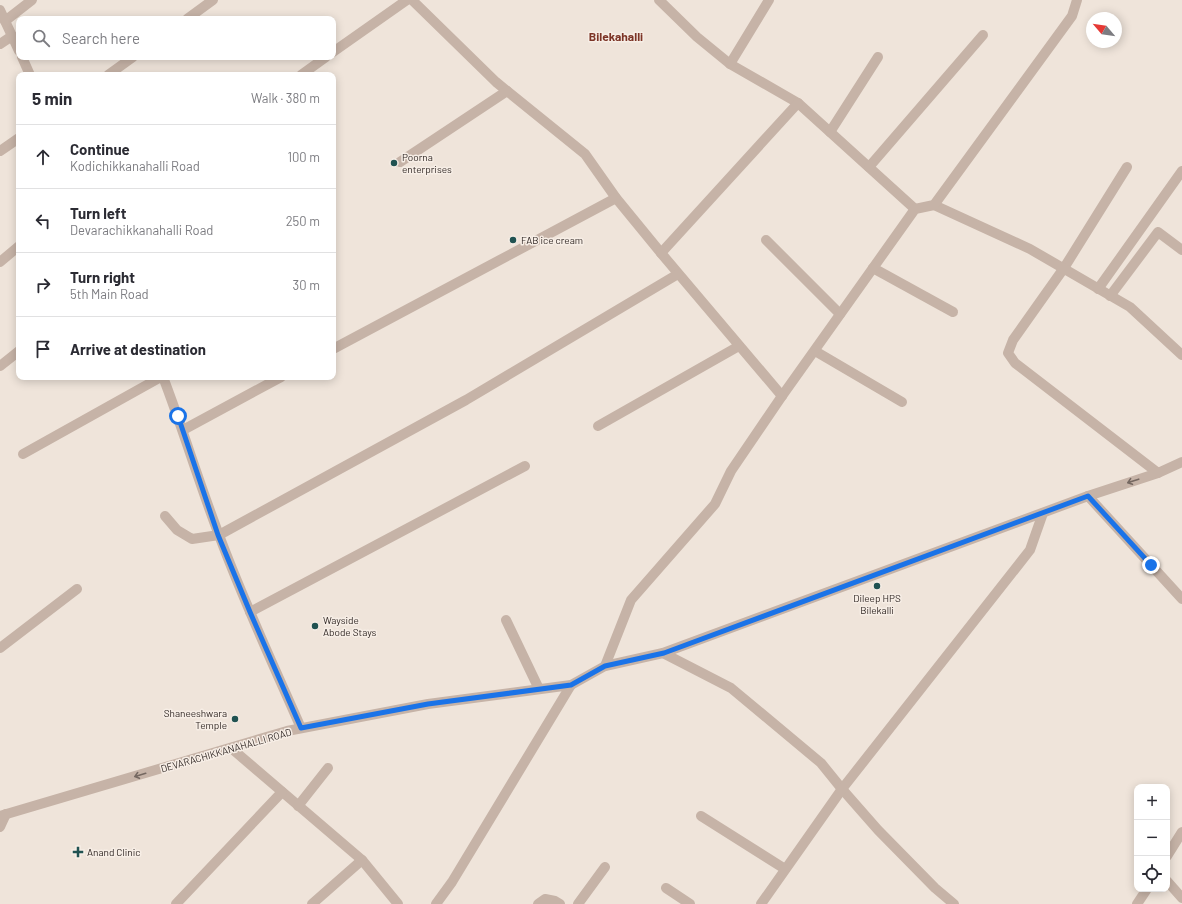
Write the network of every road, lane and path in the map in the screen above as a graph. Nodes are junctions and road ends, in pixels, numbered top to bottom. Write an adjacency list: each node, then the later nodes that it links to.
1 (32, 0): 10 (street)
2 (213, 0): 9 (street)
3 (407, 0): 15 (street)
4 (412, 0): 24 (street)
5 (659, 0): 20 (street)
6 (769, 0): 20 (street)
7 (1077, 0): 34 (street)
8 (0, 10): 10 (street)
9 (191, 16)
10 (5, 21): 12 (street)
11 (983, 35): 30 (street)
12 (12, 36): 13 (street); 14 (street)
13 (0, 44)
14 (16, 45)
15 (336, 50)
16 (878, 57): 26 (street)
17 (23, 60): 21 (street)
18 (129, 60): 22 (street)
19 (322, 60): 23 (street)
20 (730, 64): 25 (street)
21 (29, 72)
22 (112, 72)
23 (305, 72)
24 (507, 91): 29 (street); 33 (street)
25 (798, 103): 26 (street); 39 (street)
26 (830, 132): 30 (street)
27 (16, 140): 28 (street)
28 (0, 151)
29 (400, 162)
30 (869, 167): 35 (street)
31 (1127, 167): 42 (street)
32 (1182, 172): 44 (street)
33 (616, 198): 39 (street); 49 (street)
34 (934, 205): 35 (street); 42 (street)
35 (915, 209): 41 (street)
36 (766, 240): 47 (street)
37 (16, 249): 40 (street)
38 (1182, 250): 45 (street)
39 (661, 253): 43 (street)
40 (0, 262)
41 (873, 268): 46 (street); 47 (street)
42 (1064, 268): 44 (street); 64 (street)
43 (678, 274): 48 (street); 68 (street)
44 (1098, 288): 45 (street)
45 (1110, 296): 52 (street)
46 (952, 312)
47 (840, 314): 50 (street)
48 (739, 346): 57 (street); 59 (street)
49 (336, 347)
50 (814, 351): 57 (street); 58 (street)
51 (16, 353): 53 (street)
52 (1182, 355)
53 (0, 366)
54 (157, 380): 61 (street)
55 (163, 380): 60 (street)
56 (275, 380): 60 (street)
57 (782, 396): 75 (street)
58 (902, 402)
59 (598, 426)
60 (183, 430): 68 (street)
61 (23, 454)
62 (1182, 462): 64 (street, DEVARACHIKKANAHALLI ROAD)
63 (525, 466): 71 (street)
64 (1158, 473): 65 (street, DEVARACHIKKANAHALLI ROAD, one-way to 65)
65 (1088, 496): 66 (street, DEVARACHIKKANAHALLI ROAD); 70 (street)
66 (1042, 513): 74 (street, DEVARACHIKKANAHALLI ROAD); 81 (street)
67 (165, 516): 68 (street)
68 (218, 535): 71 (street)
69 (77, 589): 73 (street)
70 (1182, 599)
71 (250, 612): 78 (street)
72 (506, 620): 77 (street)
73 (0, 648)
74 (664, 653): 75 (street, DEVARACHIKKANAHALLI ROAD); 81 (street)
75 (605, 666): 76 (street, DEVARACHIKKANAHALLI ROAD)
76 (571, 685): 77 (street, DEVARACHIKKANAHALLI ROAD); 99 (street)
77 (539, 690): 78 (street, DEVARACHIKKANAHALLI ROAD)
78 (301, 728): 79 (street, DEVARACHIKKANAHALLI ROAD)
79 (231, 748): 82 (street); 84 (street, DEVARACHIKKANAHALLI ROAD, one-way to 84)
80 (328, 768): 83 (street)
81 (842, 789): 91 (street); 105 (street)
82 (282, 792): 83 (street); 96 (street)
83 (298, 806): 89 (street)
84 (3, 815): 86 (street)
85 (701, 816): 91 (street)
86 (0, 827)
87 (1182, 832): 88 (street)
88 (1170, 851)
89 (362, 860): 97 (street); 98 (street)
90 (605, 867): 102 (street)
91 (785, 869): 104 (street)
92 (1170, 884): 95 (street)
93 (666, 888): 103 (street)
94 (1145, 892): 106 (street)
95 (1182, 898)
96 (176, 904)
97 (312, 904)
98 (398, 904)
99 (436, 904)
100 (538, 904): 101 (street)
101 (560, 904)
102 (578, 904)
103 (690, 904)
104 (761, 904)
105 (954, 904)
106 (1137, 904)

